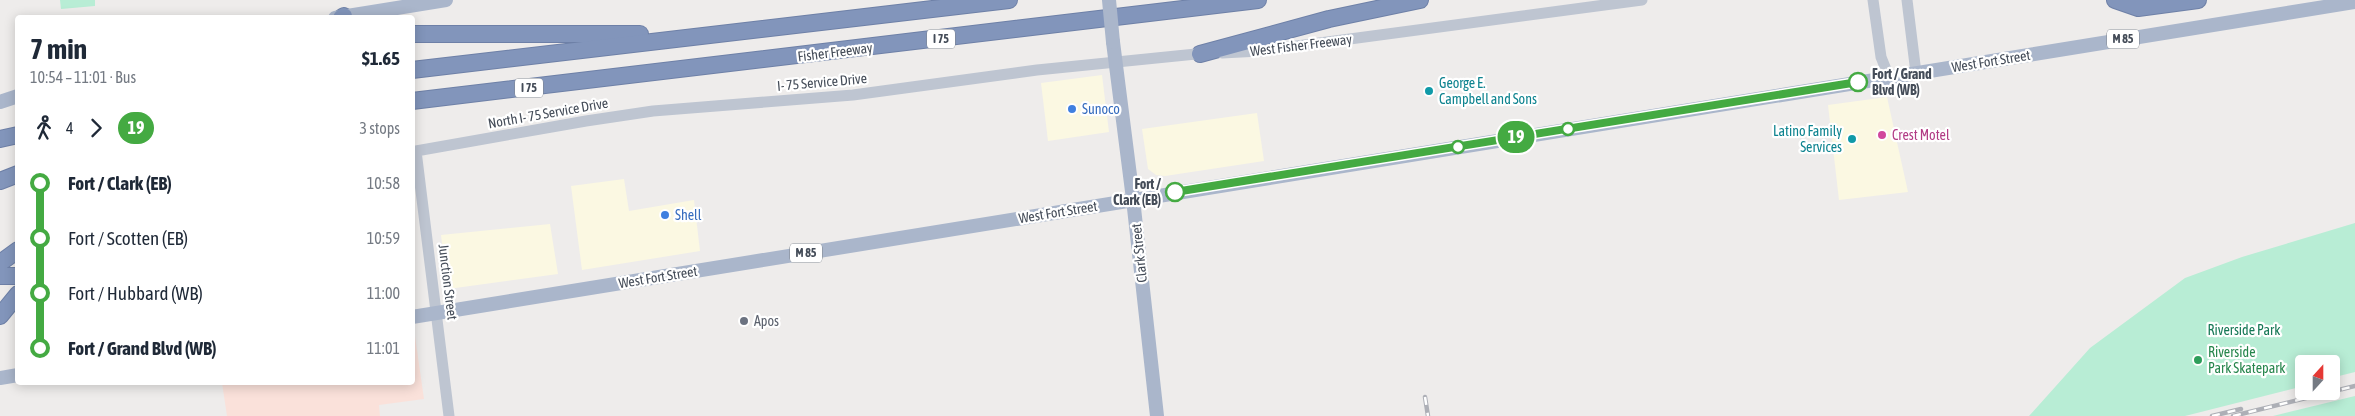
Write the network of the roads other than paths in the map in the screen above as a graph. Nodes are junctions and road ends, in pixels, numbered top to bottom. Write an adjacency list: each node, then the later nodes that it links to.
1 (446, 0): 13 (main road)
2 (1009, 0): 16 (highway, I 75)
3 (1108, 0): 19 (main road, Clark Street, bridge)
4 (1258, 0): 25 (highway, Fisher Freeway / I 75)
5 (1420, 0): 18 (highway)
6 (1642, 0): 18 (street, West Fisher Freeway)
7 (1873, 0): 22 (street)
8 (1899, 0): 17 (street)
9 (1907, 0): 17 (street)
10 (2115, 0): 11 (highway)
11 (2198, 0)
12 (2355, 2): 21 (main road, West Fort Street / M 85)
13 (398, 3): 14 (main road)
14 (348, 15)
15 (415, 34): 16 (highway)
16 (710, 34): 20 (highway, I 75)
17 (1912, 50): 21 (street)
18 (1200, 54): 19 (street, West Fisher Freeway)
19 (1116, 61): 23 (street, West Fisher Freeway); 35 (main road, Clark Street)
20 (415, 70)
21 (1916, 73): 22 (main road, West Fort Street / M 85)
22 (1889, 77): 35 (main road, West Fort Street / M 85)
23 (959, 79): 27 (street, I- 75 Service Drive)
24 (15, 97): 26 (main road)
25 (415, 101)
26 (0, 102)
27 (686, 108): 30 (street, North I- 75 Service Drive)
28 (15, 136): 29 (highway)
29 (0, 139)
30 (416, 151): 40 (street, Junction Street)
31 (15, 169): 32 (highway)
32 (0, 173)
33 (15, 175): 34 (highway)
34 (0, 181)
35 (1133, 199): 40 (main road, West Fort Street / M 85); 46 (main road, Clark Street)
36 (15, 253): 37 (highway)
37 (1, 266): 38 (highway)
38 (15, 274)
39 (15, 298): 41 (highway)
40 (437, 313): 42 (main road, West Fort Street / M 85); 45 (street, Junction Street)
41 (0, 316)
42 (415, 317)
43 (15, 376): 44 (main road)
44 (0, 378)
45 (449, 416)
46 (1157, 416)

